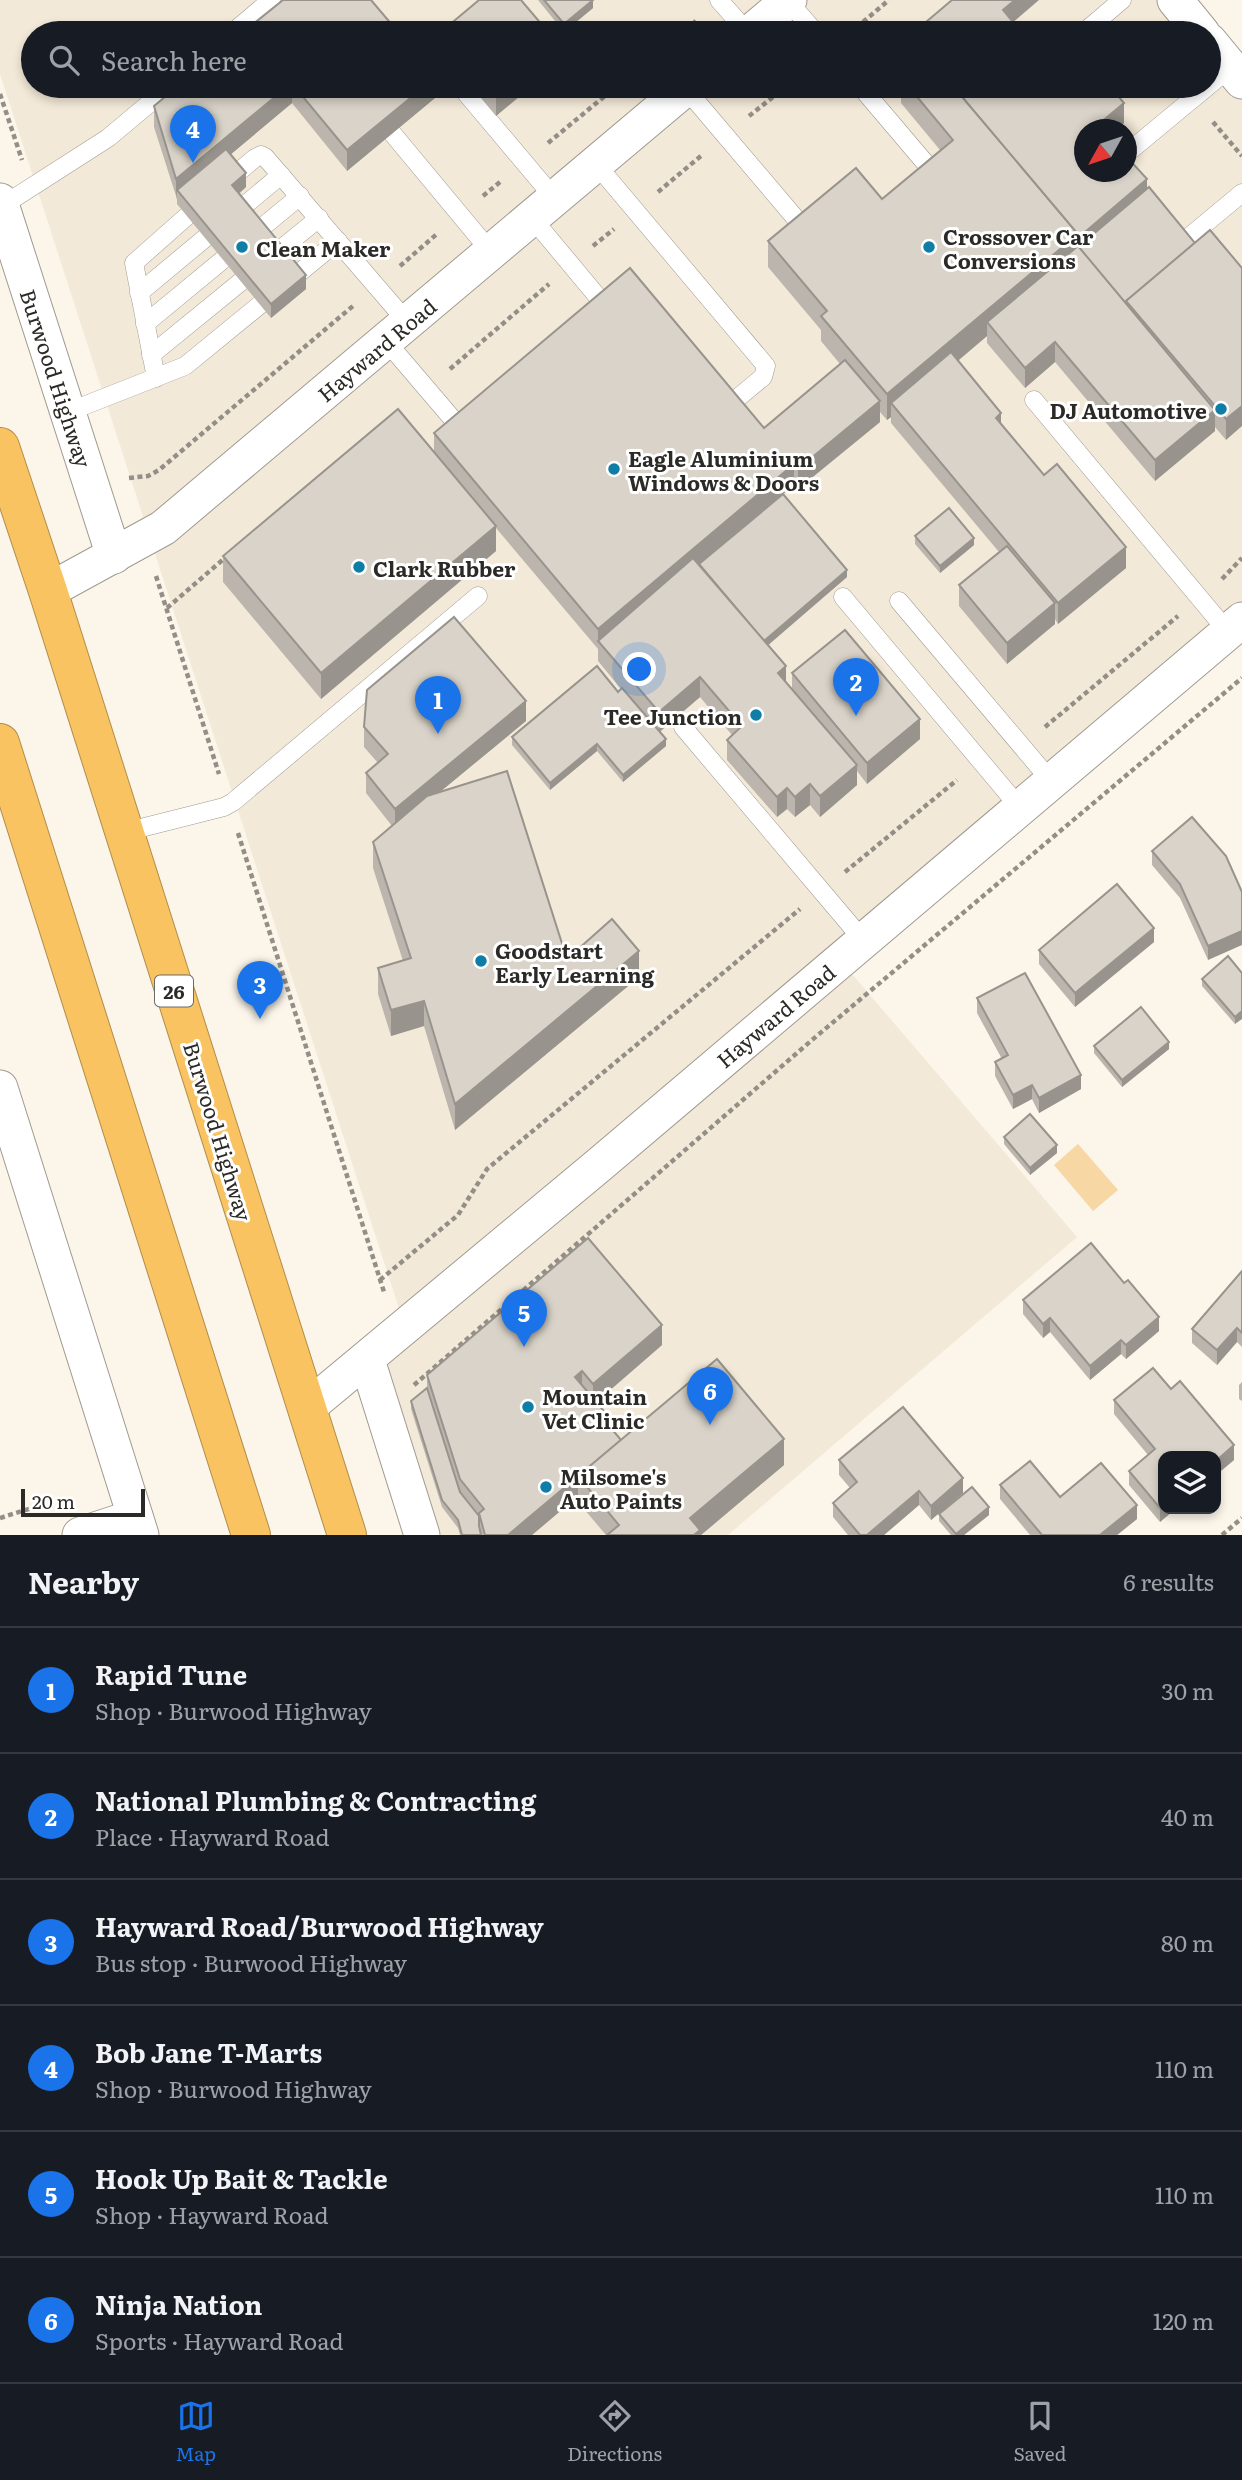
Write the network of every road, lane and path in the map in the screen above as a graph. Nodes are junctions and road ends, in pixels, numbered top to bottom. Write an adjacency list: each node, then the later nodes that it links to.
1 (271, 0): 7 (lane)
2 (719, 0): 8 (lane)
3 (789, 0): 9 (street); 10 (lane)
4 (889, 0): 11 (path)
5 (1122, 0): 12 (lane)
6 (1175, 0): 13 (street)
7 (246, 21)
8 (738, 21)
9 (764, 21)
10 (806, 21)
11 (864, 21)
12 (1097, 21)
13 (1192, 21)
14 (1221, 56): 15 (street)
15 (1236, 74): 16 (lane)
16 (1221, 85)
17 (156, 98): 32 (lane)
18 (468, 98): 33 (lane)
19 (673, 98): 27 (street, Hayward Road)
20 (695, 98): 25 (lane)
21 (771, 98): 25 (path)
22 (870, 98): 29 (lane)
23 (1203, 98): 26 (lane)
24 (392, 133): 39 (lane)
25 (725, 136): 34 (path); 36 (lane)
26 (1137, 146)
27 (596, 163): 33 (street, Hayward Road); 34 (lane)
28 (281, 175): 31 (lane); 41 (lane); 41 (lane)
29 (938, 178)
30 (1242, 193): 38 (lane)
31 (300, 196): 35 (lane); 43 (lane)
32 (1, 203): 50 (street, Burwood Highway)
33 (543, 209): 39 (street, Hayward Road); 40 (lane)
34 (636, 211): 40 (path); 49 (lane)
35 (319, 218): 37 (lane); 45 (lane)
36 (808, 233)
37 (338, 241): 44 (lane); 46 (lane)
38 (1183, 242)
39 (491, 252): 44 (street, Hayward Road)
40 (571, 265): 42 (lane); 47 (path)
41 (139, 293): 43 (lane)
42 (607, 308)
43 (145, 324): 45 (lane)
44 (397, 332): 47 (lane); 54 (street, Hayward Road)
45 (151, 355): 46 (lane)
46 (156, 378): 50 (lane)
47 (426, 388): 51 (lane)
48 (1034, 400): 61 (lane)
49 (728, 406)
50 (68, 412): 54 (street, Burwood Highway)
51 (462, 430)
52 (0, 447): 56 (highway, Burwood Highway / 26)
53 (229, 555): 60 (path)
54 (114, 556): 56 (street, Hayward Road)
55 (156, 573): 60 (path)
56 (48, 591): 68 (highway, Burwood Highway / 26)
57 (478, 596): 66 (lane)
58 (843, 597): 67 (lane)
59 (899, 601): 65 (lane)
60 (167, 608): 66 (path)
61 (1235, 626): 65 (street, Hayward Road)
62 (1242, 678): 73 (path)
63 (683, 727): 69 (lane)
64 (0, 743): 80 (highway)
65 (1051, 781): 67 (street, Hayward Road)
66 (229, 805): 68 (lane); 71 (path)
67 (1020, 808): 69 (street, Hayward Road)
68 (125, 832): 74 (highway, Burwood Highway / 26)
69 (863, 940): 72 (street, Hayward Road)
70 (0, 1088): 78 (street)
71 (384, 1292)
72 (367, 1360): 74 (street, Hayward Road); 82 (street)
73 (413, 1385)
74 (307, 1408): 81 (highway, Burwood Highway / 26)
75 (65, 1498): 76 (path)
76 (0, 1518)
77 (1242, 1518): 83 (path)
78 (138, 1526): 79 (street)
79 (80, 1535)
80 (251, 1535)
81 (347, 1535)
82 (422, 1535)
83 (1222, 1535)

